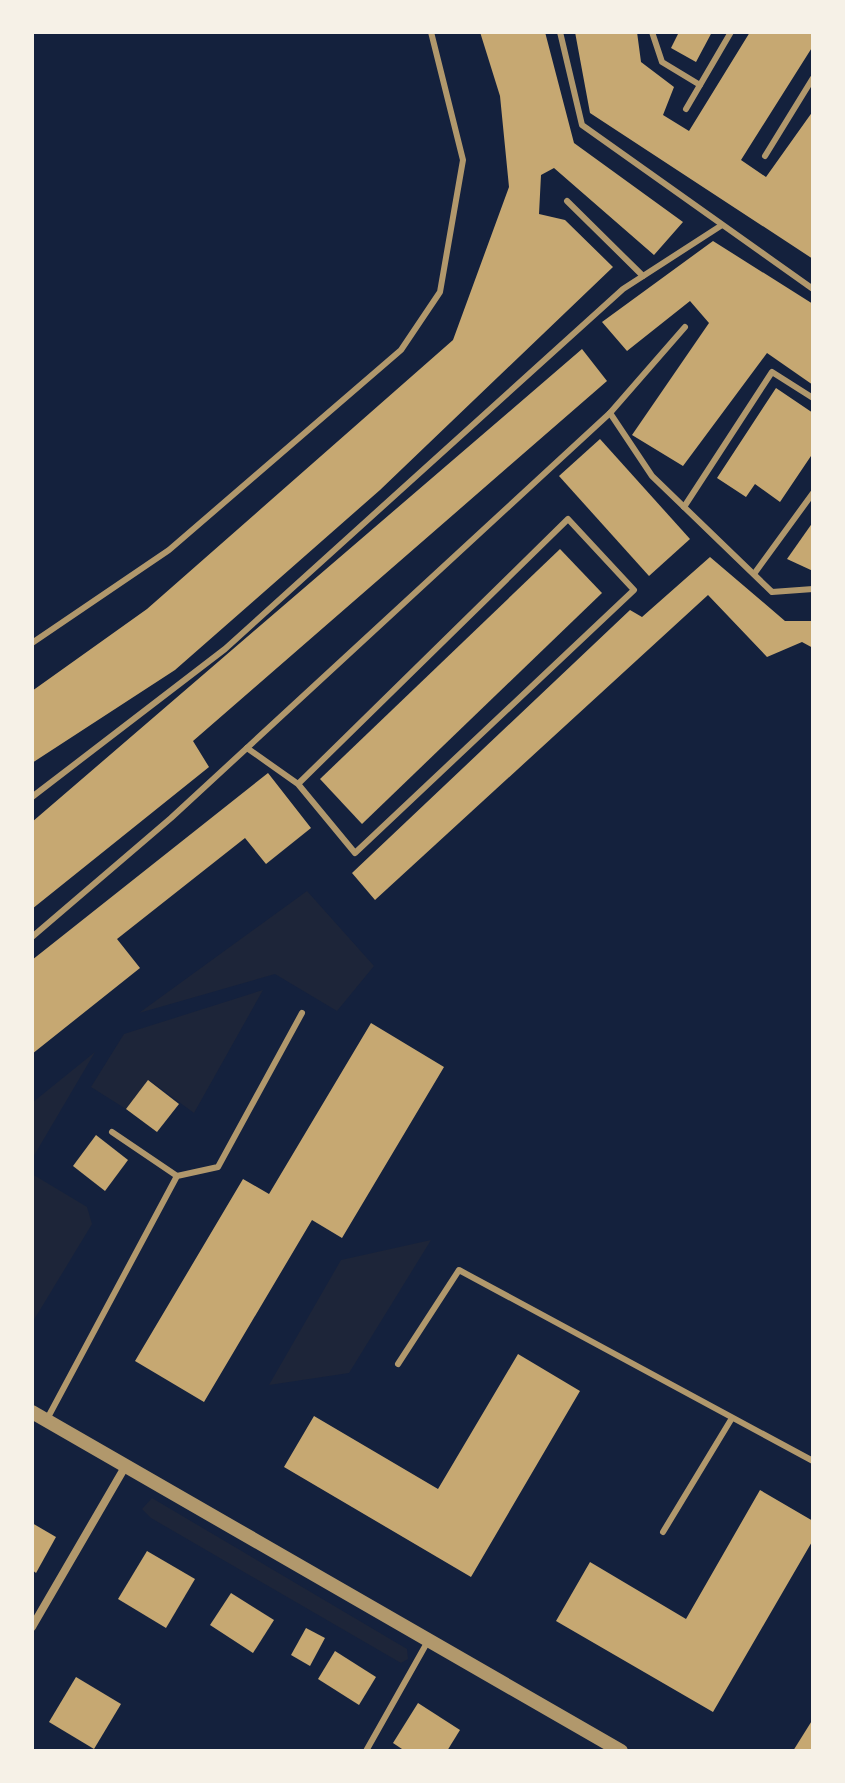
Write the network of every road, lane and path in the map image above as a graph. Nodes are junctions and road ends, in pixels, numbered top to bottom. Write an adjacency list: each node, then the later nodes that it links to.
1 (431, 32): 20 (lane)
2 (560, 32): 10 (lane)
3 (652, 32): 6 (lane)
4 (731, 32): 6 (lane)
5 (813, 78): 8 (lane)
6 (700, 85): 7 (lane)
7 (686, 109)
8 (765, 156)
9 (567, 201): 11 (lane)
10 (722, 225): 11 (lane); 12 (lane)
11 (643, 276): 23 (lane)
12 (813, 289)
13 (685, 327): 15 (lane)
14 (813, 398): 17 (lane)
15 (610, 413): 17 (lane); 21 (lane)
16 (813, 493): 18 (lane)
17 (684, 507): 18 (lane)
18 (754, 574): 19 (lane)
19 (813, 589)
20 (32, 643)
21 (247, 748): 22 (lane); 24 (lane)
22 (298, 784): 22 (lane)
23 (32, 797)
24 (32, 937)
25 (302, 1013): 27 (lane)
26 (112, 1132): 27 (lane)
27 (177, 1176): 31 (lane)
28 (398, 1364): 30 (lane)
29 (32, 1412): 31 (street)
30 (732, 1418): 32 (lane); 34 (lane)
31 (46, 1421): 33 (street)
32 (813, 1461)
33 (125, 1467): 35 (street); 36 (street)
34 (663, 1532)
35 (32, 1627)
36 (428, 1641): 37 (lane); 38 (street)
37 (366, 1751)
38 (621, 1751)

